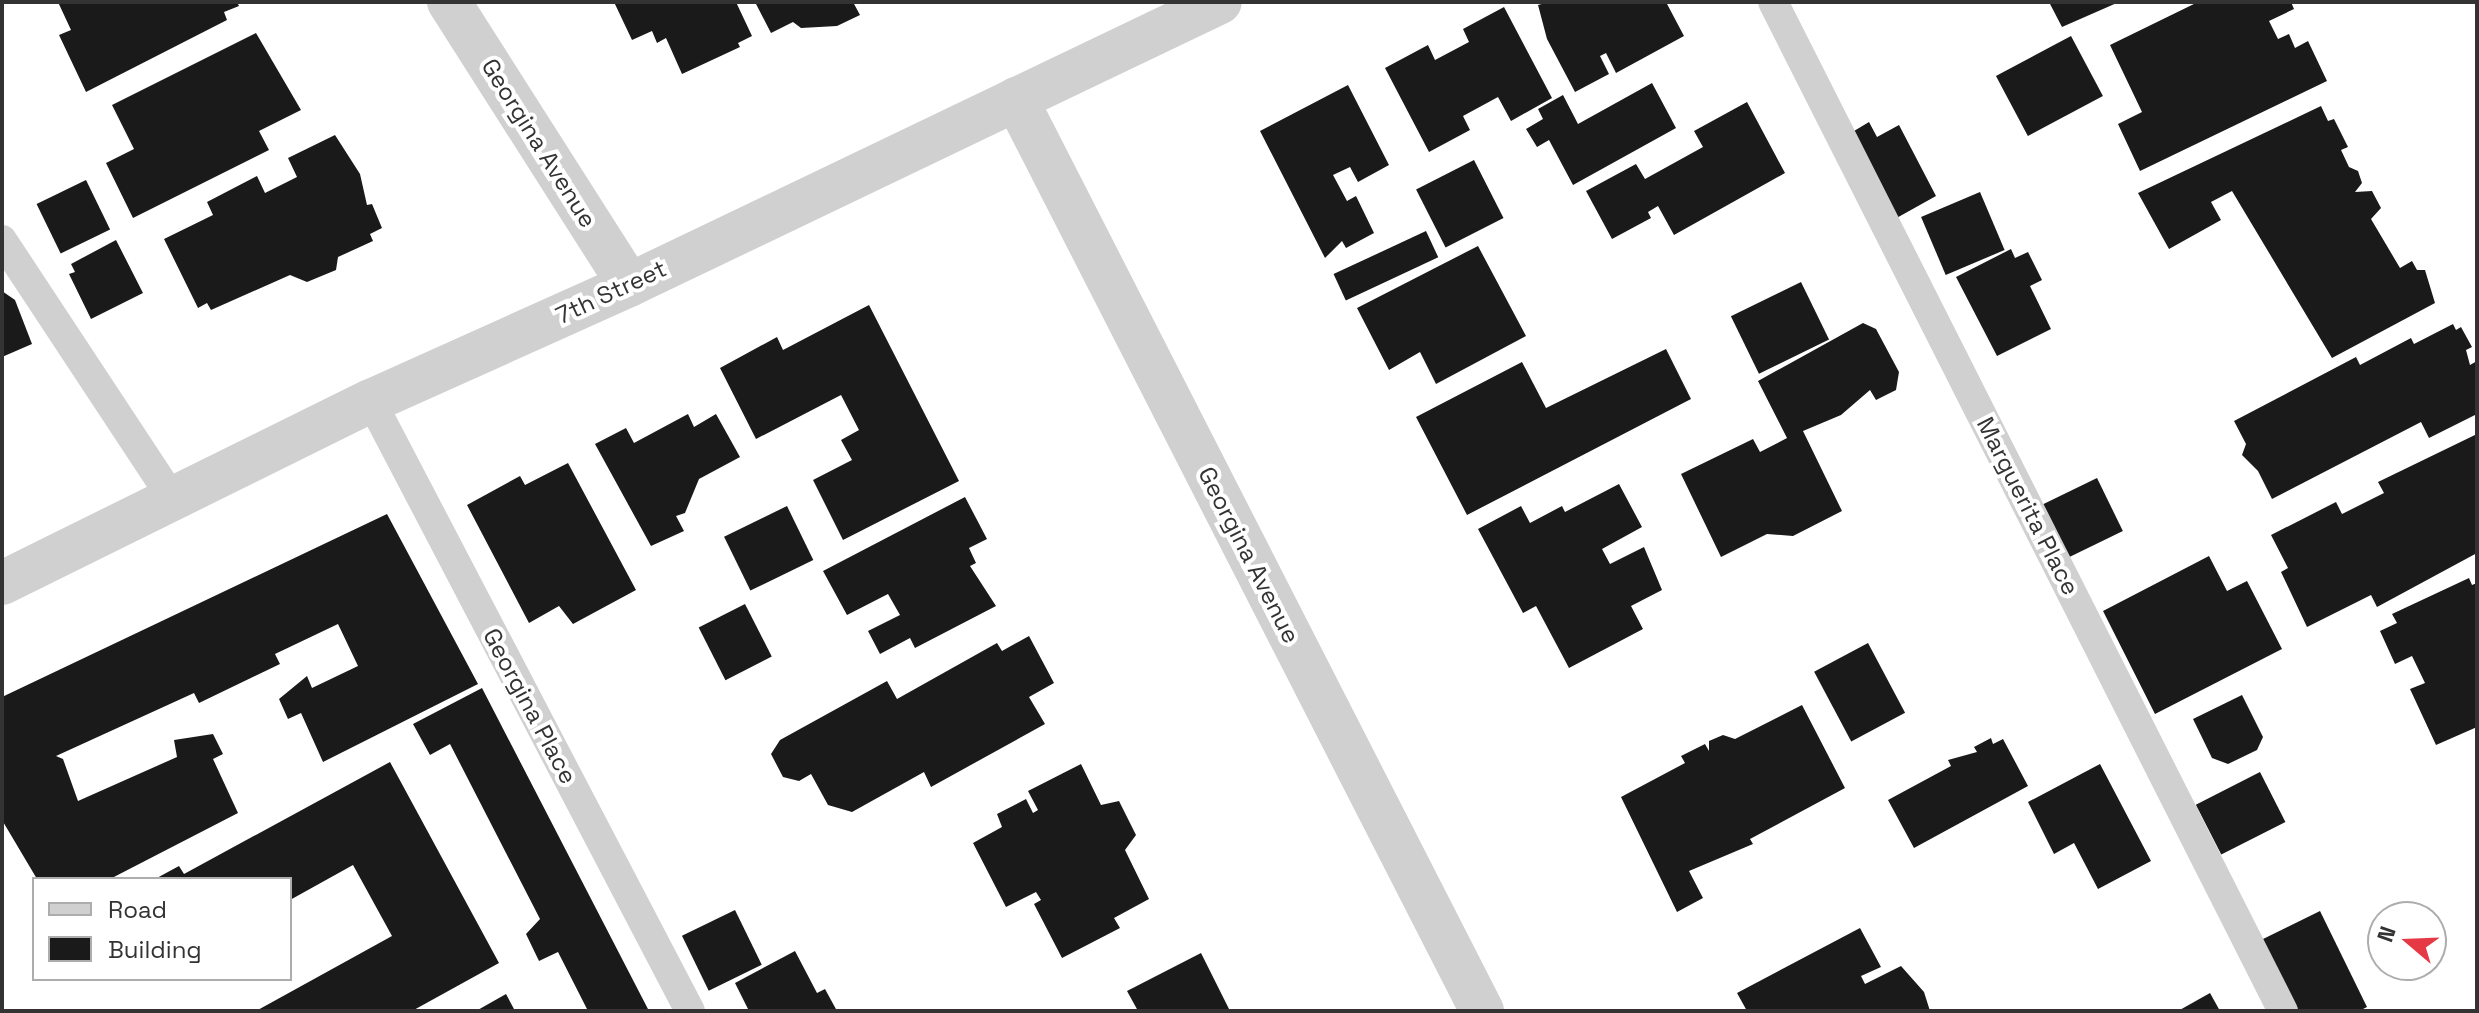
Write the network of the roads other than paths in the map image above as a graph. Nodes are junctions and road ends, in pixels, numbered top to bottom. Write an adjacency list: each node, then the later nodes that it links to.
1 (449, 2): 6 (street, Georgina Avenue)
2 (1220, 2): 4 (street, 7th Street)
3 (1773, 2): 12 (lane, Marguerita Place)
4 (1016, 99): 6 (street, 7th Street); 11 (street, Georgina Avenue)
5 (2, 240): 8 (lane)
6 (629, 285): 7 (street, 7th Street)
7 (371, 401): 8 (street, 7th Street); 10 (lane, Georgina Place)
8 (173, 499): 9 (street, 7th Street)
9 (2, 583)
10 (690, 1011)
11 (1482, 1011)
12 (2283, 1011)

